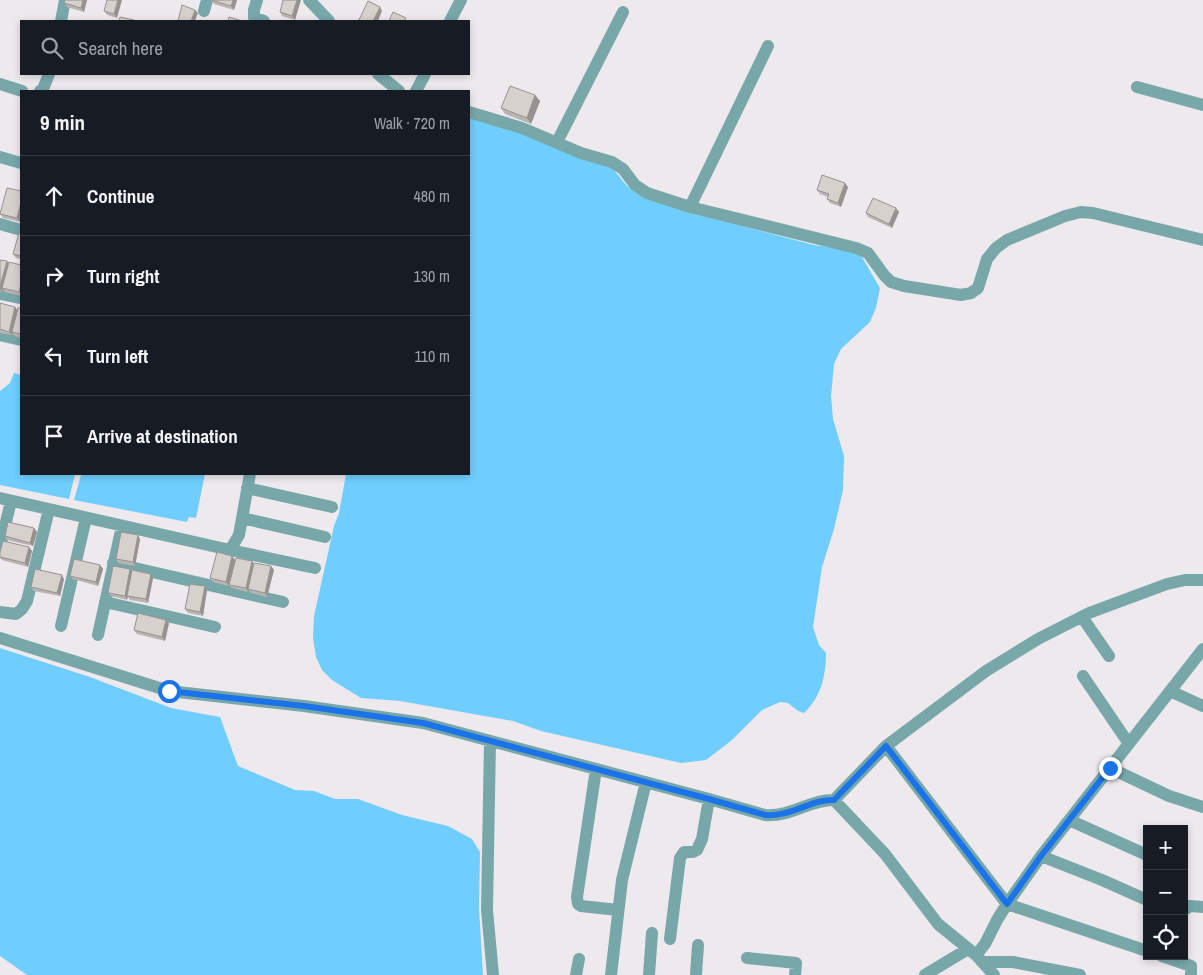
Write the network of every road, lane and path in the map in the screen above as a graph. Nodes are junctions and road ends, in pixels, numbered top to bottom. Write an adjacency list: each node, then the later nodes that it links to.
1 (65, 0): 6 (street)
2 (257, 0): 7 (street)
3 (309, 0): 8 (street)
4 (460, 0): 9 (street)
5 (623, 12): 22 (street)
6 (61, 20)
7 (262, 20)
8 (328, 20)
9 (450, 20)
10 (768, 46): 25 (street)
11 (49, 75): 17 (street)
12 (379, 75): 18 (street)
13 (424, 75): 19 (street)
14 (0, 84): 16 (street)
15 (1137, 87): 20 (street)
16 (20, 90)
17 (42, 90)
18 (399, 90)
19 (417, 90)
20 (1203, 105)
21 (470, 112): 22 (street)
22 (557, 142): 25 (street)
23 (0, 157): 24 (street)
24 (20, 163)
25 (690, 207): 28 (street)
26 (0, 224): 27 (street)
27 (20, 230)
28 (1203, 240)
29 (0, 294): 30 (street)
30 (20, 298)
31 (0, 335): 32 (street)
32 (20, 340)
33 (250, 475): 34 (street)
34 (247, 488): 36 (street); 39 (street)
35 (6, 500): 37 (street); 42 (street)
36 (332, 507)
37 (49, 510): 38 (street); 49 (street)
38 (86, 518): 40 (street); 51 (street)
39 (242, 518): 41 (street); 43 (street)
40 (122, 526): 43 (street); 44 (street)
41 (325, 537)
42 (0, 547)
43 (230, 550): 45 (street)
44 (113, 564): 47 (street); 48 (street)
45 (315, 568)
46 (1203, 580): 50 (street)
47 (105, 602): 52 (street); 53 (street)
48 (283, 602)
49 (0, 612)
50 (1082, 617): 56 (street); 62 (street)
51 (61, 626)
52 (215, 627)
53 (98, 635)
54 (0, 638): 60 (street)
55 (1203, 649): 58 (street)
56 (1109, 656)
57 (1083, 676): 61 (street)
58 (1170, 691): 59 (street); 61 (street)
59 (1203, 706)
60 (490, 741): 64 (street); 85 (street)
61 (1129, 744): 63 (street)
62 (886, 746): 67 (street); 73 (street)
63 (1110, 768): 68 (street); 69 (street)
64 (596, 769): 65 (street); 76 (street)
65 (646, 782): 66 (street); 76 (street)
66 (709, 799): 67 (street); 78 (street)
67 (834, 800): 81 (street)
68 (1203, 807)
69 (1070, 820): 70 (street); 71 (street)
70 (1143, 853)
71 (1041, 856): 72 (street); 73 (street)
72 (1143, 898)
73 (1007, 904): 80 (street); 81 (street)
74 (1188, 907): 75 (street)
75 (1203, 907)
76 (618, 910): 87 (street)
77 (652, 933): 88 (street)
78 (670, 938)
79 (698, 945): 89 (street)
80 (1143, 950)
81 (976, 955): 91 (street); 92 (street); 93 (street)
82 (579, 958): 86 (street)
83 (746, 958): 90 (street)
84 (1174, 960): 94 (street)
85 (493, 975)
86 (576, 975)
87 (611, 975)
88 (649, 975)
89 (696, 975)
90 (795, 975)
91 (925, 975)
92 (994, 975)
93 (1080, 975)
94 (1191, 975)

